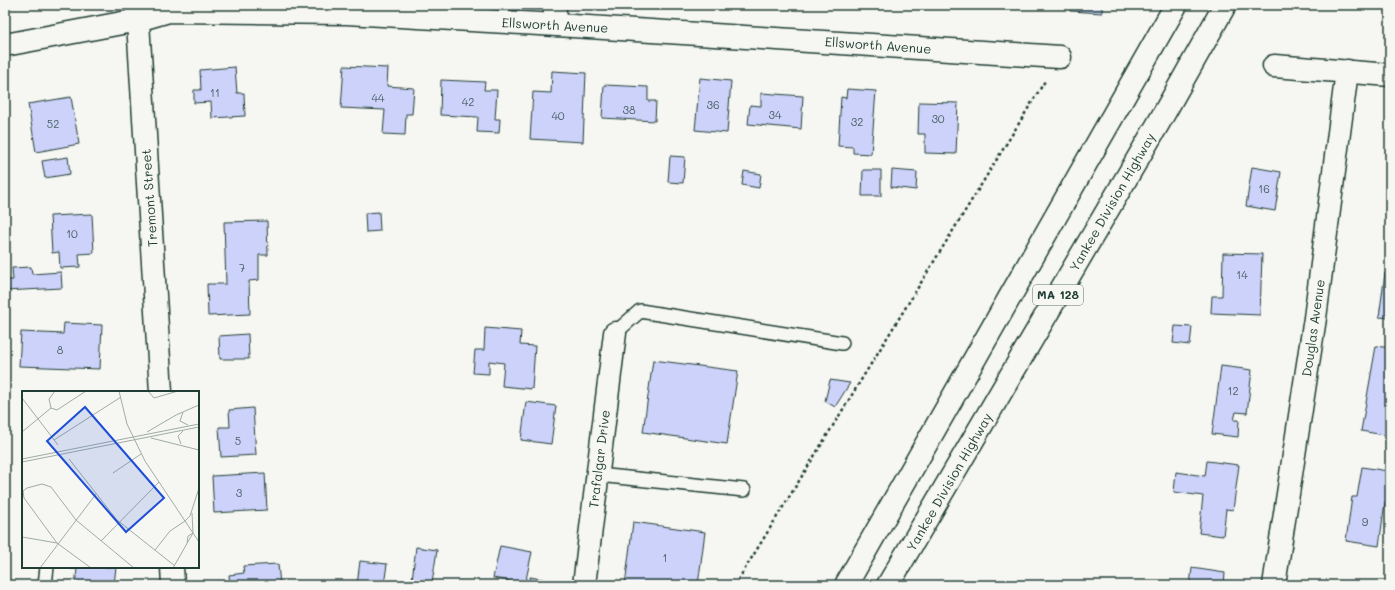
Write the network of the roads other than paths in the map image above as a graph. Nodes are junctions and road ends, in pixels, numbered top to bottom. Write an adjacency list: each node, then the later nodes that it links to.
1 (1176, 5): 20 (main road, MA 128)
2 (1225, 5): 21 (main road, Yankee Division Highway / MA 128)
3 (138, 12): 4 (main road, Ellsworth Avenue); 5 (main road, Ellsworth Avenue); 12 (main road, Tremont Street)
4 (555, 15): 6 (main road, Ellsworth Avenue)
5 (5, 45)
6 (1060, 57)
7 (1274, 66): 8 (main road)
8 (1347, 71): 9 (main road); 22 (main road, Douglas Avenue)
9 (1390, 75)
10 (615, 333): 11 (lane); 13 (main road, Trafalgar Drive)
11 (842, 343)
12 (161, 391)
13 (598, 474): 14 (lane); 19 (main road, Trafalgar Drive)
14 (744, 490)
15 (47, 568): 17 (lane)
16 (172, 568): 18 (main road)
17 (45, 585)
18 (173, 585)
19 (584, 585)
20 (846, 585)
21 (888, 585)
22 (1274, 585)

